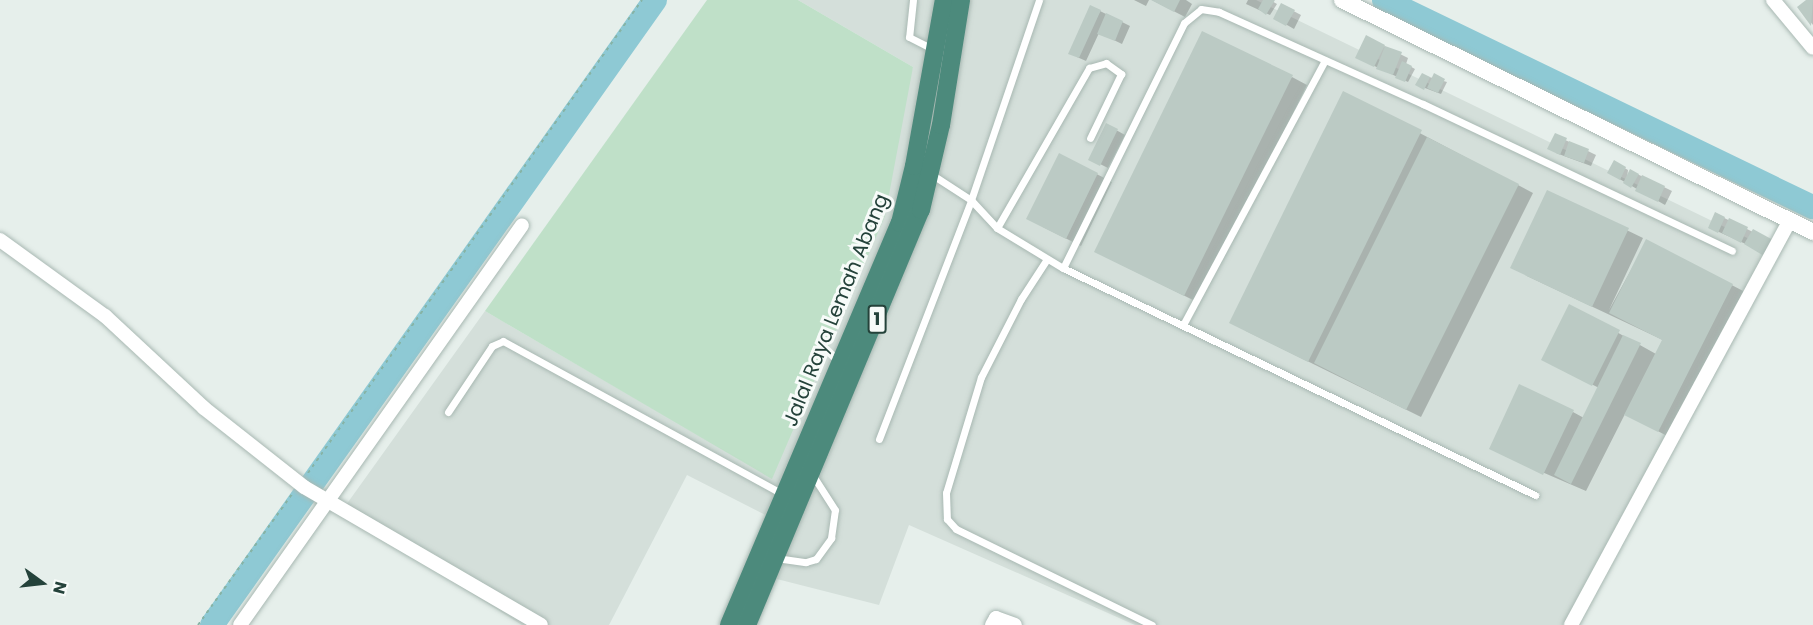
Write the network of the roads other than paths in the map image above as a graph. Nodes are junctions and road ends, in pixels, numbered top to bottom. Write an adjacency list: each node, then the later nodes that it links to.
1 (913, 0): 8 (lane)
2 (944, 0): 8 (highway, Jalal Raya Lemah Abang / 1)
3 (961, 0): 11 (highway, Jalal Raya Lemah Abang / 1)
4 (1039, 0): 12 (lane)
5 (1342, 0): 13 (street)
6 (1773, 0): 7 (street)
7 (1813, 48)
8 (937, 51): 26 (highway, Jalal Raya Lemah Abang / 1)
9 (1325, 60): 18 (lane); 20 (lane); 21 (lane)
10 (1090, 138): 15 (lane)
11 (931, 174): 12 (lane); 24 (highway, Jalal Raya Lemah Abang / 1)
12 (971, 200): 15 (lane); 23 (lane)
13 (1788, 223): 16 (street); 36 (street)
14 (522, 225): 25 (street)
15 (997, 228): 19 (lane)
16 (1813, 232)
17 (0, 240): 25 (street)
18 (1732, 251)
19 (1047, 259): 20 (lane); 35 (lane)
20 (1063, 268): 21 (lane)
21 (1184, 323): 27 (lane)
22 (448, 412): 26 (lane)
23 (879, 439)
24 (812, 474): 28 (highway, Jalal Raya Lemah Abang / 1); 28 (lane)
25 (311, 492): 29 (street); 30 (street)
26 (784, 495): 31 (highway, Jalal Raya Lemah Abang / 1)
27 (1535, 495)
28 (776, 558): 32 (highway, Jalal Raya Lemah Abang / 1)
29 (240, 625)
30 (541, 625)
31 (729, 625)
32 (747, 625)
33 (992, 625): 34 (street)
34 (1015, 625)
35 (1152, 625)
36 (1572, 625)

